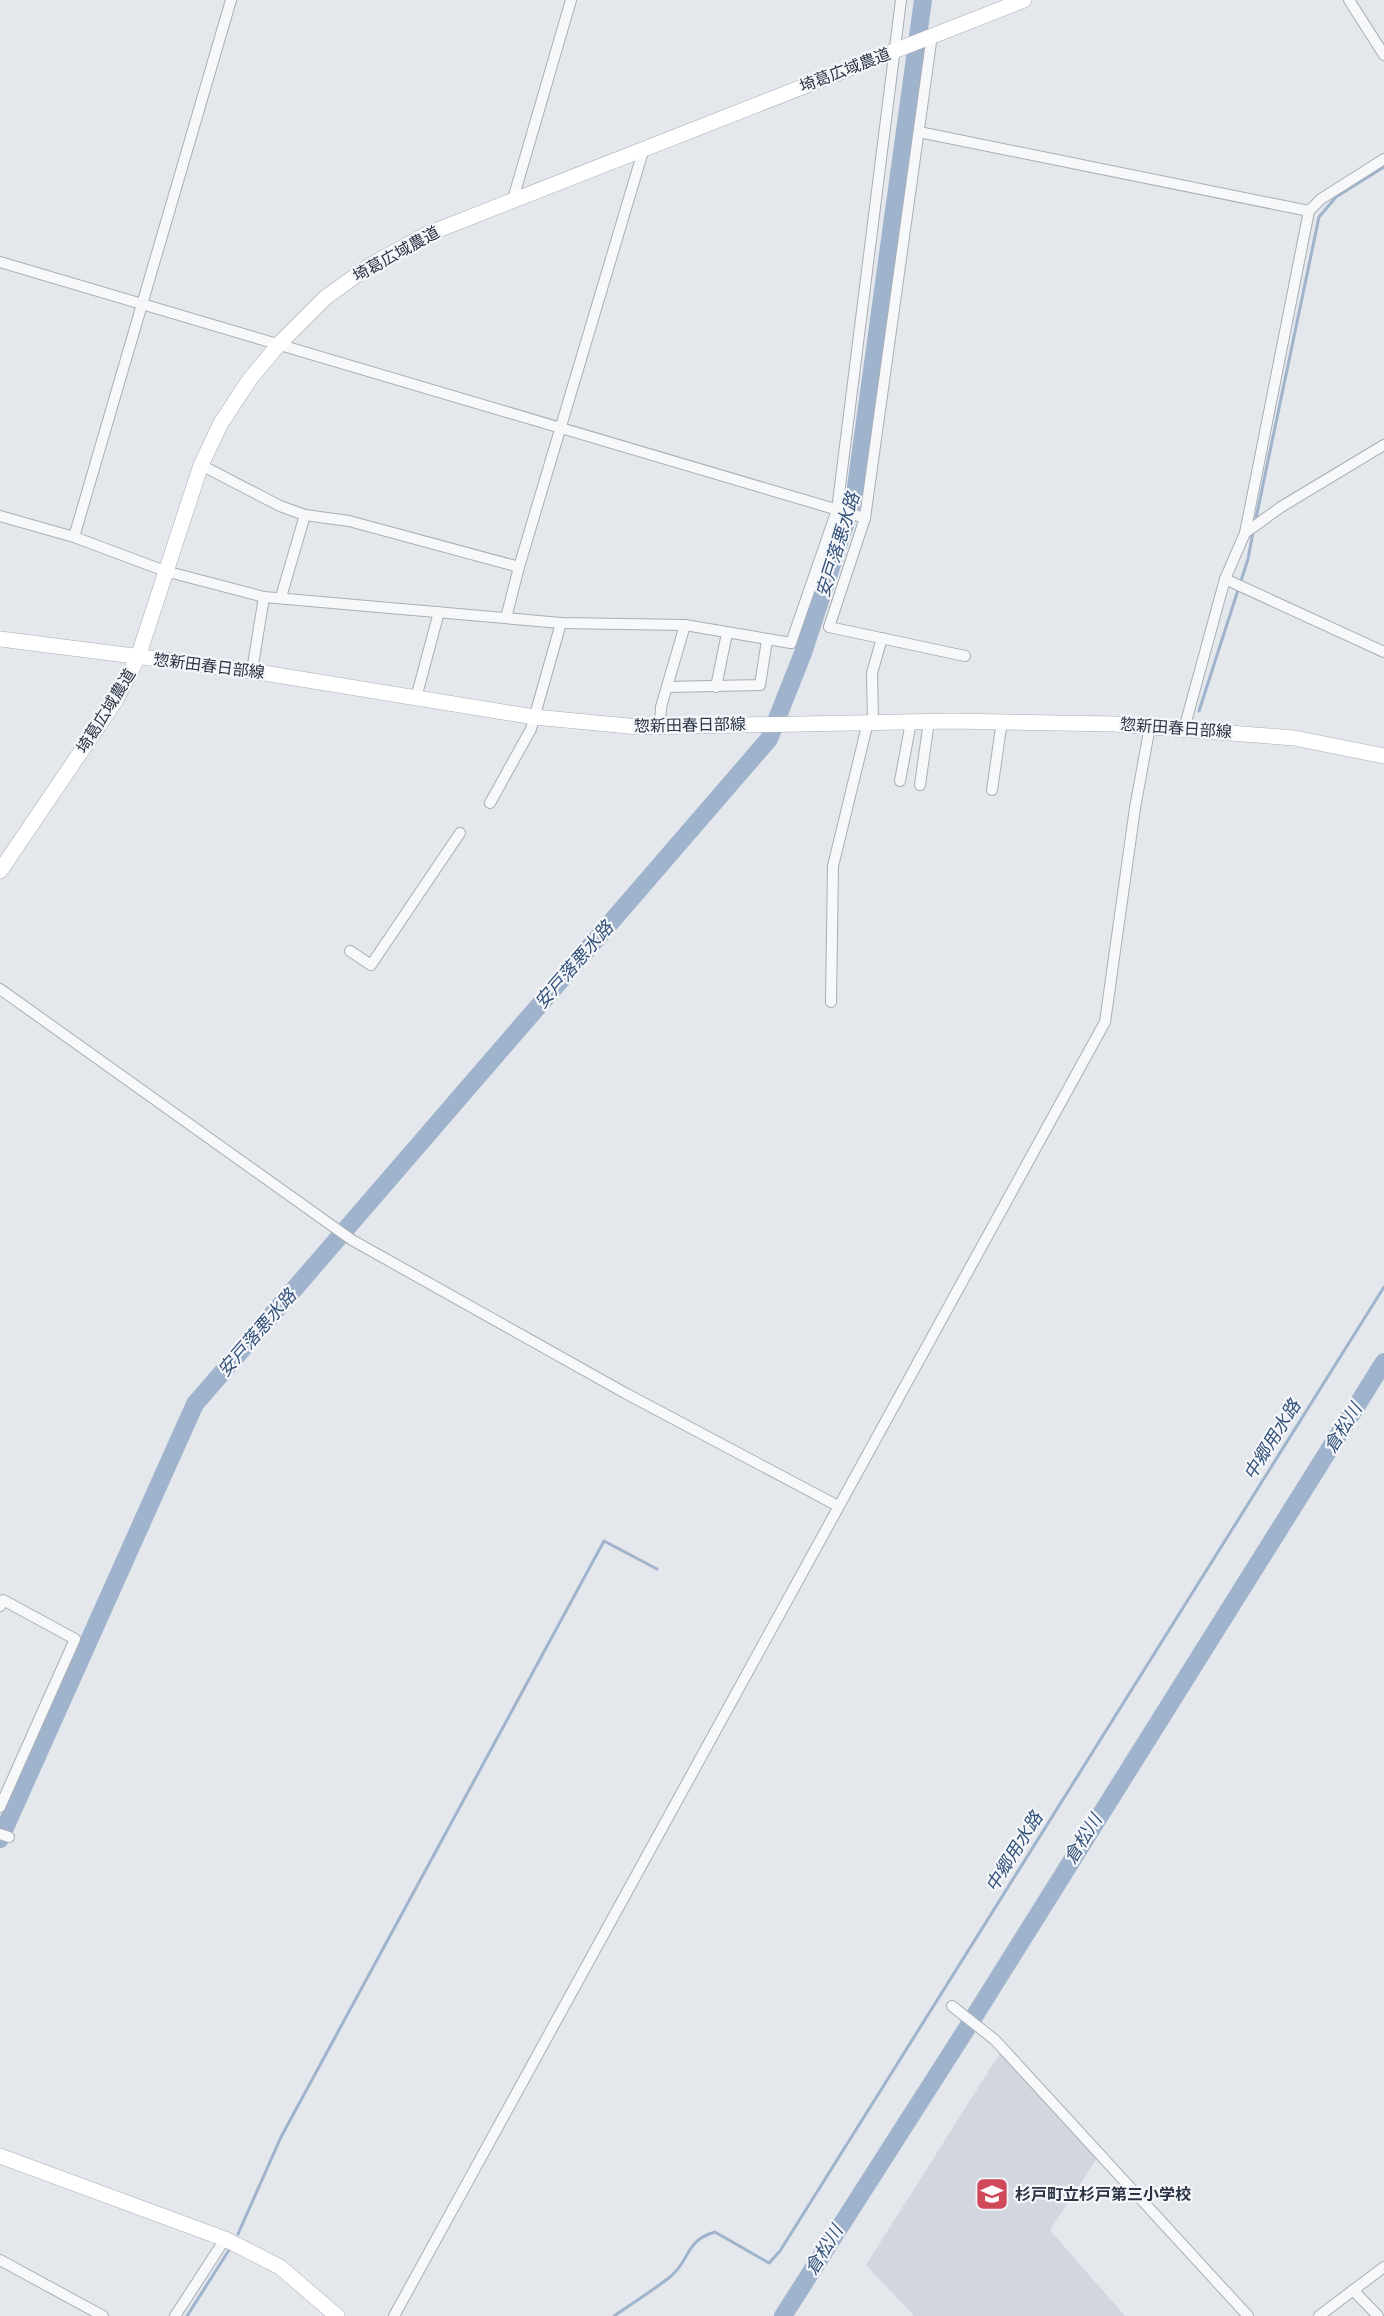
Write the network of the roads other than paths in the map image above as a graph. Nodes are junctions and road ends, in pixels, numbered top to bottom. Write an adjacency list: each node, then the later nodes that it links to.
1 (231, 0): 15 (street)
2 (571, 0): 12 (street)
3 (902, 0): 7 (street)
4 (1024, 0): 6 (street, 埼葛広域農道)
5 (1349, 0): 8 (street)
6 (930, 36): 7 (street, 埼葛広域農道); 9 (street)
7 (900, 48): 10 (street, 埼葛広域農道); 20 (street)
8 (1384, 55)
9 (919, 132): 13 (street); 23 (street)
10 (644, 148): 12 (street, 埼葛広域農道); 17 (street)
11 (1384, 159): 13 (street)
12 (513, 199): 16 (street, 埼葛広域農道)
13 (1309, 211): 24 (street)
14 (0, 262): 15 (street)
15 (142, 304): 16 (street); 25 (street)
16 (280, 343): 17 (street); 19 (street, 埼葛広域農道)
17 (562, 427): 20 (street); 26 (street)
18 (1384, 445): 24 (street)
19 (201, 465): 21 (street); 27 (street, 埼葛広域農道)
20 (837, 510): 23 (street); 38 (street)
21 (305, 515): 26 (street); 30 (street)
22 (0, 516): 25 (street)
23 (865, 518): 36 (street)
24 (1245, 532): 28 (street)
25 (74, 537): 27 (street)
26 (519, 567): 32 (street)
27 (165, 571): 29 (street); 41 (street, 埼葛広域農道)
28 (1225, 579): 39 (street); 53 (street)
29 (264, 597): 30 (street); 42 (street)
30 (281, 597): 31 (street)
31 (439, 612): 32 (street); 45 (street)
32 (506, 618): 33 (street)
33 (561, 623): 34 (street); 46 (street)
34 (685, 625): 35 (street); 43 (street)
35 (727, 633): 38 (street); 44 (street)
36 (882, 638): 40 (street); 49 (street)
37 (0, 639): 41 (street, 惣新田春日部線)
38 (767, 640): 44 (street)
39 (1384, 652)
40 (965, 656)
41 (138, 657): 42 (street, 惣新田春日部線); 60 (street, 埼葛広域農道)
42 (252, 671): 45 (street, 惣新田春日部線)
43 (667, 687): 44 (street); 51 (street)
44 (716, 687)
45 (416, 698): 46 (street, 惣新田春日部線)
46 (534, 717): 51 (street, 惣新田春日部線); 58 (street)
47 (929, 721): 48 (street, 惣新田春日部線); 50 (street, 惣新田春日部線); 56 (street)
48 (1002, 721): 52 (street, 惣新田春日部線); 57 (street)
49 (871, 722): 50 (street, 惣新田春日部線); 51 (street, 惣新田春日部線); 63 (street)
50 (911, 722): 55 (street)
51 (660, 726)
52 (1150, 726): 53 (street, 惣新田春日部線); 64 (street)
53 (1184, 729): 54 (street, 惣新田春日部線)
54 (1384, 756)
55 (900, 782)
56 (920, 785)
57 (992, 790)
58 (490, 803)
59 (460, 833): 61 (street)
60 (0, 871)
61 (350, 951)
62 (0, 989): 64 (street)
63 (831, 1002)
64 (838, 1506): 77 (street)
65 (0, 1606): 66 (street)
66 (0, 1807)
67 (952, 2006): 78 (street)
68 (0, 2156): 69 (street)
69 (225, 2239): 75 (street); 76 (street)
70 (0, 2260): 74 (street)
71 (1384, 2267): 72 (street)
72 (1353, 2290): 73 (street); 79 (street)
73 (1374, 2315)
74 (103, 2316)
75 (175, 2316)
76 (337, 2316)
77 (394, 2316)
78 (1248, 2316)
79 (1319, 2316)

